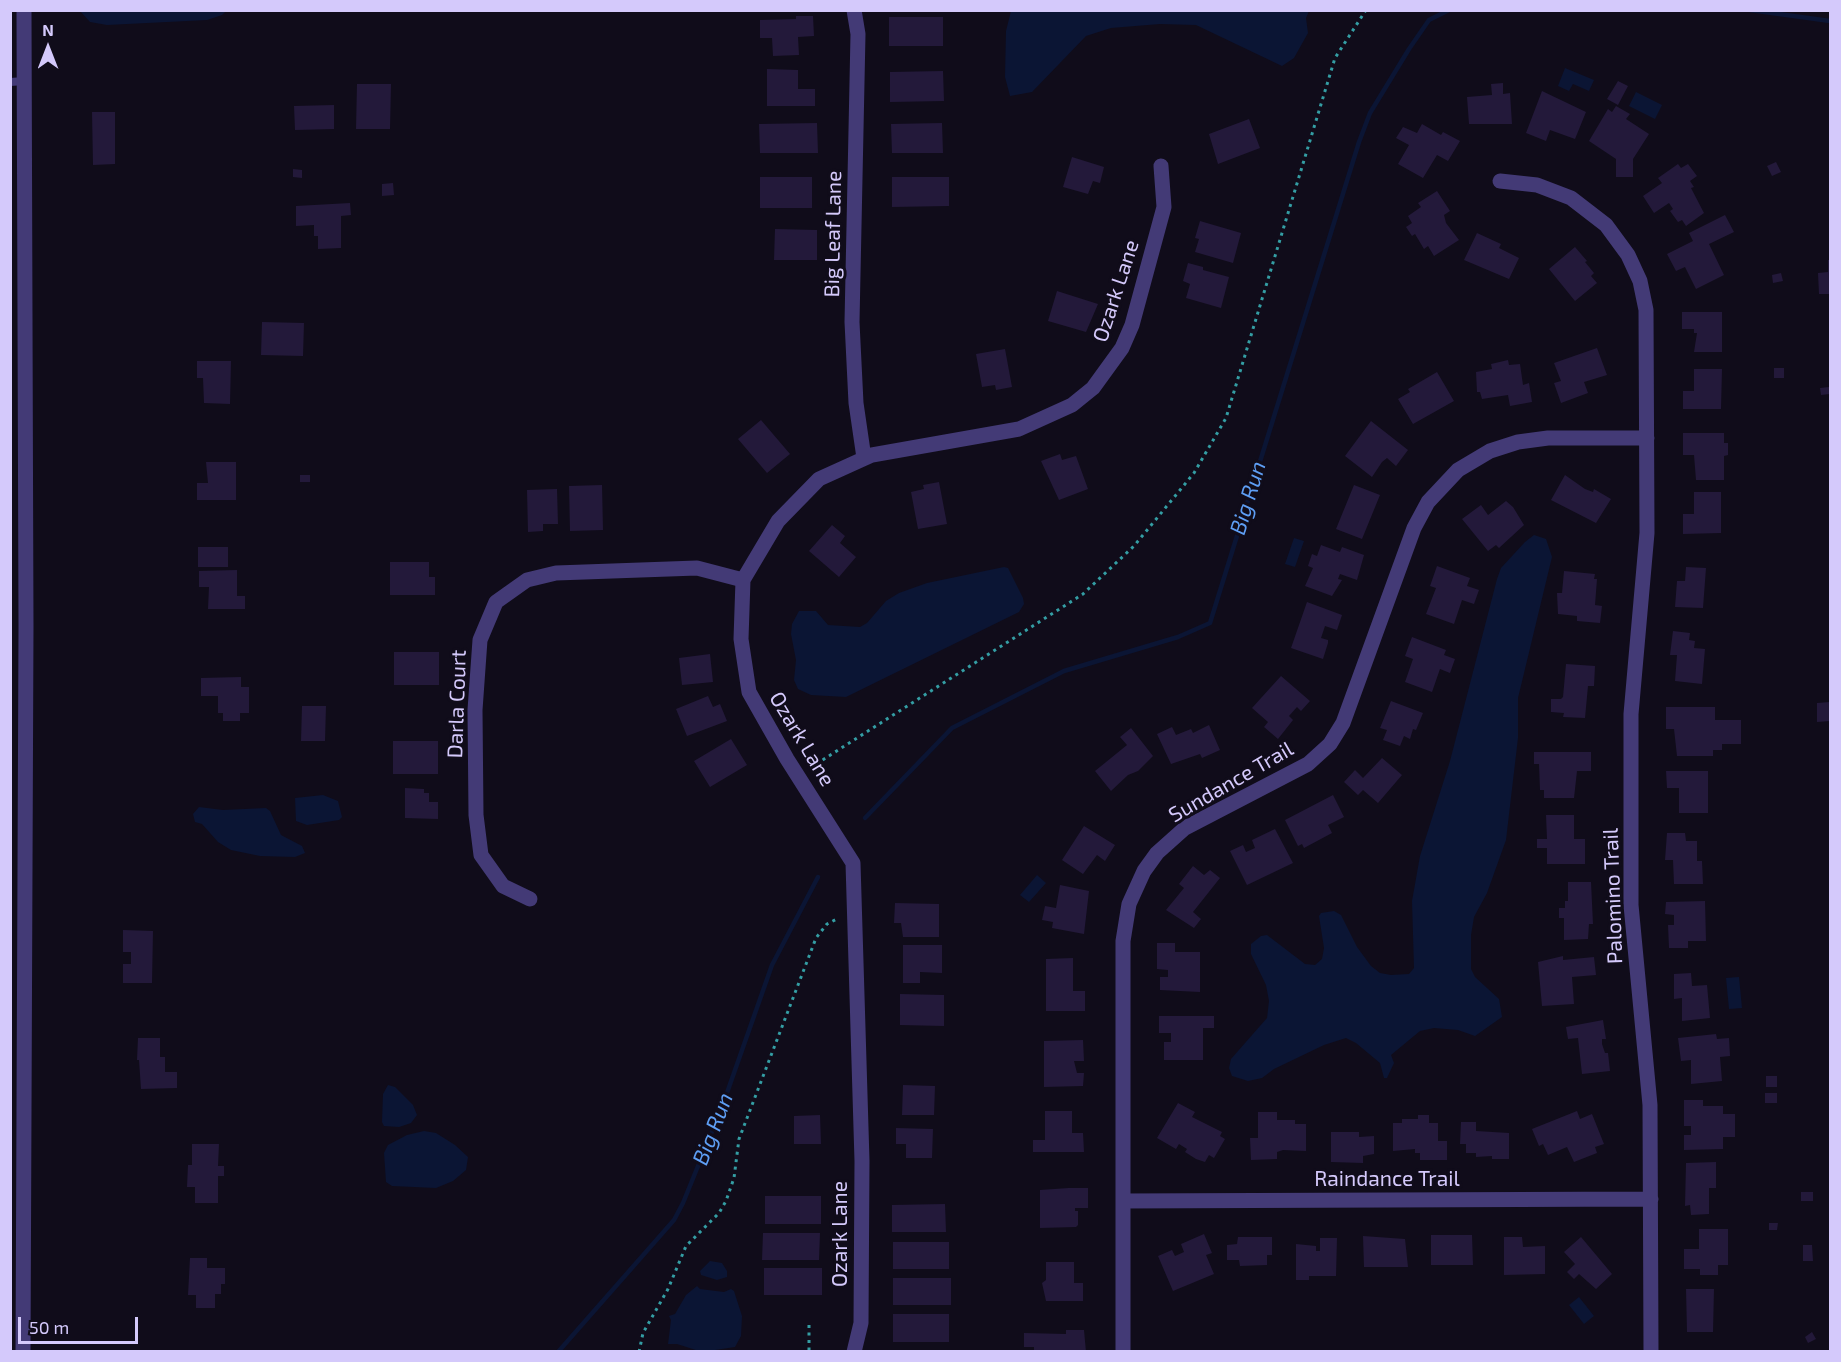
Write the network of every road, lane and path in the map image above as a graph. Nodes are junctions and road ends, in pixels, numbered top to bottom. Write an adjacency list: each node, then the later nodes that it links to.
1 (24, 10): 4 (street)
2 (854, 10): 8 (street, Big Leaf Lane)
3 (1366, 10): 10 (path)
4 (18, 81): 16 (street)
5 (1161, 166): 8 (street, Ozark Lane)
6 (1500, 181): 7 (street, Palomino Trail)
7 (1647, 438): 13 (street, Palomino Trail); 14 (street, Sundance Trail)
8 (864, 458): 9 (street, Ozark Lane)
9 (742, 580): 10 (street, Ozark Lane); 11 (street, Darla Court)
10 (798, 776): 12 (street, Ozark Lane)
11 (530, 899)
12 (855, 912): 17 (path); 19 (street, Ozark Lane)
13 (1651, 1199): 14 (street, Raindance Trail); 21 (street, Palomino Trail)
14 (1123, 1201): 20 (street, Sundance Trail)
15 (809, 1325): 18 (path)
16 (23, 1352)
17 (639, 1352)
18 (809, 1352)
19 (854, 1352)
20 (1124, 1352)
21 (1651, 1352)

